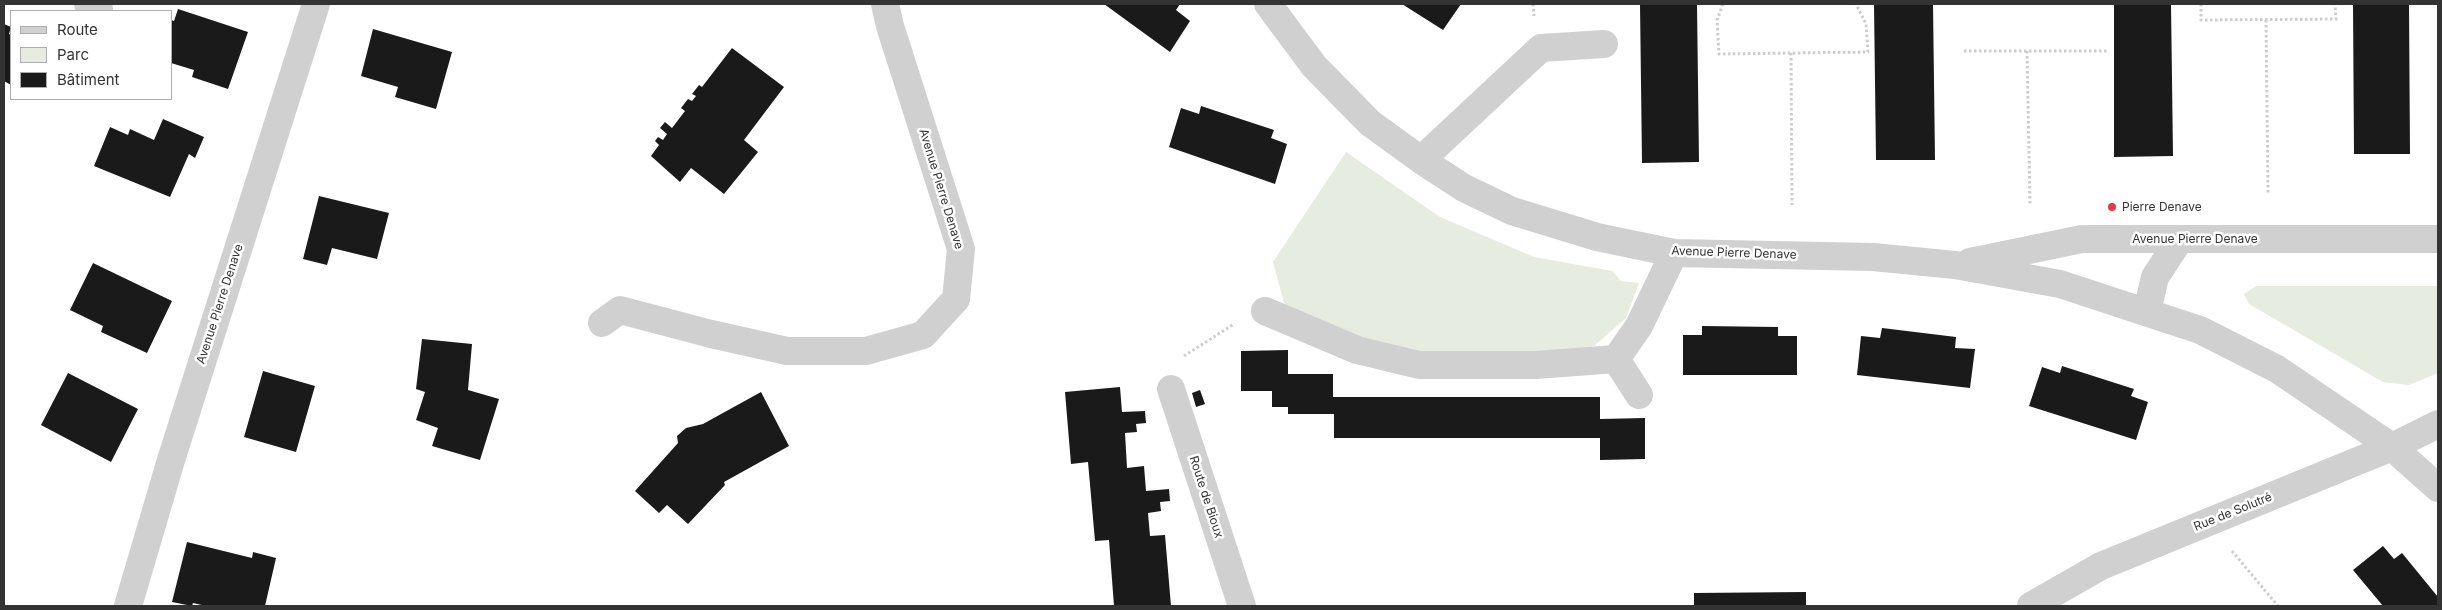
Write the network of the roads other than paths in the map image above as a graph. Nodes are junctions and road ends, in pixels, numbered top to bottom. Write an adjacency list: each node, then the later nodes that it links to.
1 (316, 4): 19 (street, Avenue Pierre Denave)
2 (885, 4): 12 (street, Avenue Pierre Denave)
3 (1268, 4): 5 (street, Avenue Pierre Denave)
4 (1604, 44): 5 (street)
5 (1421, 160): 8 (street, Avenue Pierre Denave)
6 (2180, 239): 7 (street, Avenue Pierre Denave); 9 (street, Avenue Pierre Denave); 11 (street)
7 (2438, 239)
8 (1674, 253): 9 (street, Avenue Pierre Denave); 13 (street)
9 (1955, 265): 11 (street, Avenue Pierre Denave)
10 (1265, 311): 13 (street)
11 (2147, 312): 17 (street, Avenue Pierre Denave)
12 (602, 323)
13 (1616, 360): 15 (street)
14 (1171, 389): 20 (street, Route de Bioux)
15 (1638, 395)
16 (2438, 424): 17 (street, Rue de Solutré)
17 (2392, 447): 18 (street, Avenue Pierre Denave); 21 (street, Rue de Solutré)
18 (2438, 488)
19 (128, 606)
20 (1242, 606)
21 (2031, 606)

